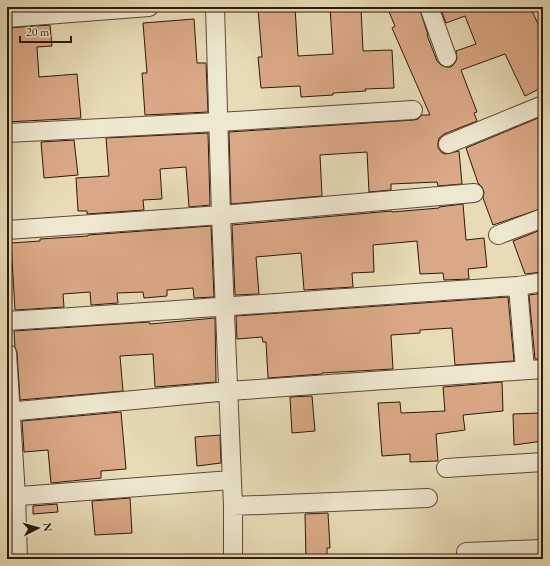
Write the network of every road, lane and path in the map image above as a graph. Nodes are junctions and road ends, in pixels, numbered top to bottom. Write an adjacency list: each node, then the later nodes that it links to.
1 (148, 7): 4 (street)
2 (215, 7): 9 (street)
3 (429, 7): 6 (street)
4 (105, 8): 5 (street)
5 (7, 18)
6 (447, 57)
7 (543, 105): 11 (street)
8 (412, 110): 9 (street)
9 (218, 122): 10 (street); 13 (street)
10 (7, 133)
11 (448, 144)
12 (474, 193): 13 (street)
13 (221, 215): 15 (street); 19 (street)
14 (543, 218): 16 (street)
15 (7, 230)
16 (498, 235)
17 (543, 282): 18 (street)
18 (518, 286): 19 (street); 23 (street)
19 (226, 306): 20 (street); 24 (street)
20 (7, 321)
21 (7, 353): 25 (street)
22 (543, 369): 23 (street)
23 (525, 370): 24 (street)
24 (229, 391): 25 (street); 28 (street)
25 (9, 412): 29 (street)
26 (543, 462): 27 (street)
27 (446, 468)
28 (231, 480): 29 (street); 31 (street)
29 (12, 496): 34 (street)
30 (428, 498): 31 (street)
31 (233, 506): 35 (street)
32 (543, 549): 33 (street)
33 (466, 552)
34 (18, 559)
35 (233, 559)

